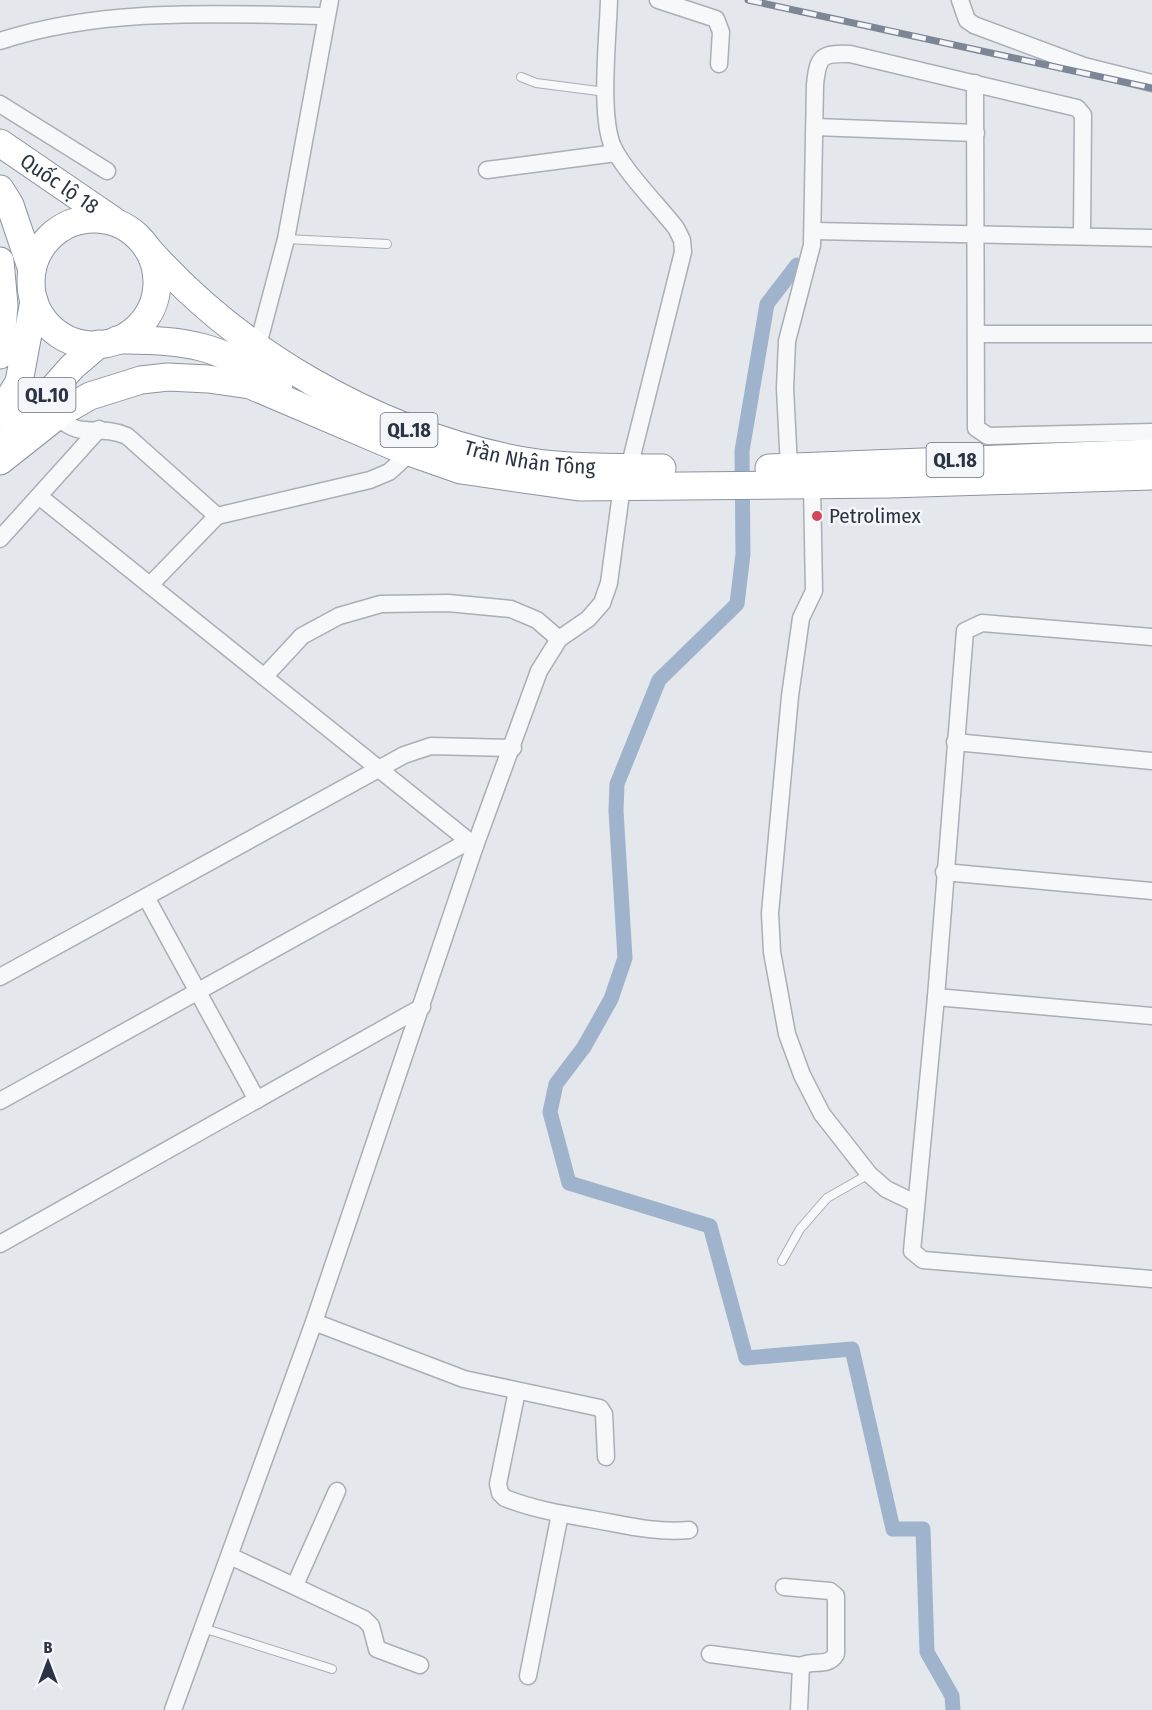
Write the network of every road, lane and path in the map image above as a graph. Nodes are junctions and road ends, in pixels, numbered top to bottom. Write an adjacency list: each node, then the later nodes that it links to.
1 (609, 0): 10 (street)
2 (658, 0): 6 (street)
3 (960, 0): 9 (street)
4 (328, 8): 5 (street); 24 (street)
5 (0, 40)
6 (719, 64)
7 (521, 77): 10 (lane)
8 (975, 83): 12 (street); 13 (street); 22 (street)
9 (1152, 83)
10 (606, 92): 15 (street)
11 (0, 104): 17 (street)
12 (815, 127): 13 (street); 20 (street)
13 (976, 133): 21 (street)
14 (0, 142): 19 (highway, Quốc lộ 18)
15 (616, 153): 16 (street); 46 (street)
16 (487, 170)
17 (106, 171)
18 (0, 189): 28 (highway, Quốc lộ 18)
19 (120, 225): 26 (highway); 28 (highway)
20 (814, 231): 21 (street); 44 (street)
21 (976, 234): 22 (street); 30 (street)
22 (1082, 234): 23 (street)
23 (1152, 238)
24 (286, 239): 25 (lane); 33 (street)
25 (387, 244)
26 (147, 248): 32 (highway); 33 (highway, Trần Nhân Tông / QL.18)
27 (0, 261): 34 (highway)
28 (32, 270): 29 (highway)
29 (34, 301): 32 (highway); 35 (highway, QL.10)
30 (976, 334): 31 (street); 39 (street)
31 (1152, 334)
32 (108, 342): 37 (highway, Trần Nhân Tông); 40 (highway, QL.10)
33 (258, 345): 46 (highway, Trần Nhân Tông / QL.18)
34 (0, 355)
35 (0, 414)
36 (57, 416): 37 (highway, Trần Nhân Tông); 38 (street); 43 (highway, Trần Nhân Tông)
37 (346, 426): 41 (highway, Trần Nhân Tông / QL.18)
38 (99, 429): 49 (street); 50 (street)
39 (1152, 432)
40 (0, 450)
41 (410, 453): 46 (highway, Trần Nhân Tông / QL.18); 50 (street)
42 (1152, 453): 44 (highway, QL.18)
43 (0, 460)
44 (789, 467): 47 (highway, QL.18)
45 (1152, 476): 48 (highway, QL.18)
46 (625, 477): 47 (highway, Trần Nhân Tông / QL.18); 54 (street)
47 (757, 477): 48 (highway, QL.18)
48 (812, 485): 71 (street)
49 (40, 497): 51 (street); 52 (street)
50 (217, 516): 52 (street)
51 (0, 539)
52 (150, 585): 55 (street)
53 (1152, 637): 56 (street)
54 (559, 639): 55 (street); 57 (street)
55 (264, 676): 59 (street)
56 (955, 742): 58 (street); 61 (street)
57 (513, 748): 59 (street); 60 (street)
58 (1152, 761)
59 (380, 769): 60 (street); 63 (street)
60 (472, 843): 65 (street); 67 (street)
61 (944, 872): 62 (street); 66 (street)
62 (1152, 891)
63 (146, 897): 64 (street); 65 (street)
64 (0, 977)
65 (198, 993): 69 (street); 70 (street)
66 (936, 998): 68 (street); 72 (street)
67 (422, 1007): 69 (street); 76 (street)
68 (1152, 1016)
69 (257, 1100): 73 (street)
70 (0, 1101)
71 (868, 1174): 72 (street); 74 (lane)
72 (915, 1203): 75 (street)
73 (0, 1244)
74 (782, 1261)
75 (1152, 1279)
76 (314, 1322): 77 (street); 82 (street)
77 (517, 1391): 78 (street); 80 (street)
78 (606, 1457)
79 (338, 1491): 83 (street)
80 (560, 1514): 81 (street); 90 (street)
81 (689, 1530)
82 (230, 1556): 83 (street); 85 (street)
83 (295, 1585): 87 (street)
84 (784, 1587): 88 (street)
85 (204, 1628): 89 (lane); 91 (street)
86 (710, 1654): 88 (street)
87 (420, 1665)
88 (801, 1666): 92 (street)
89 (332, 1669)
90 (528, 1676)
91 (173, 1710)
92 (799, 1710)

